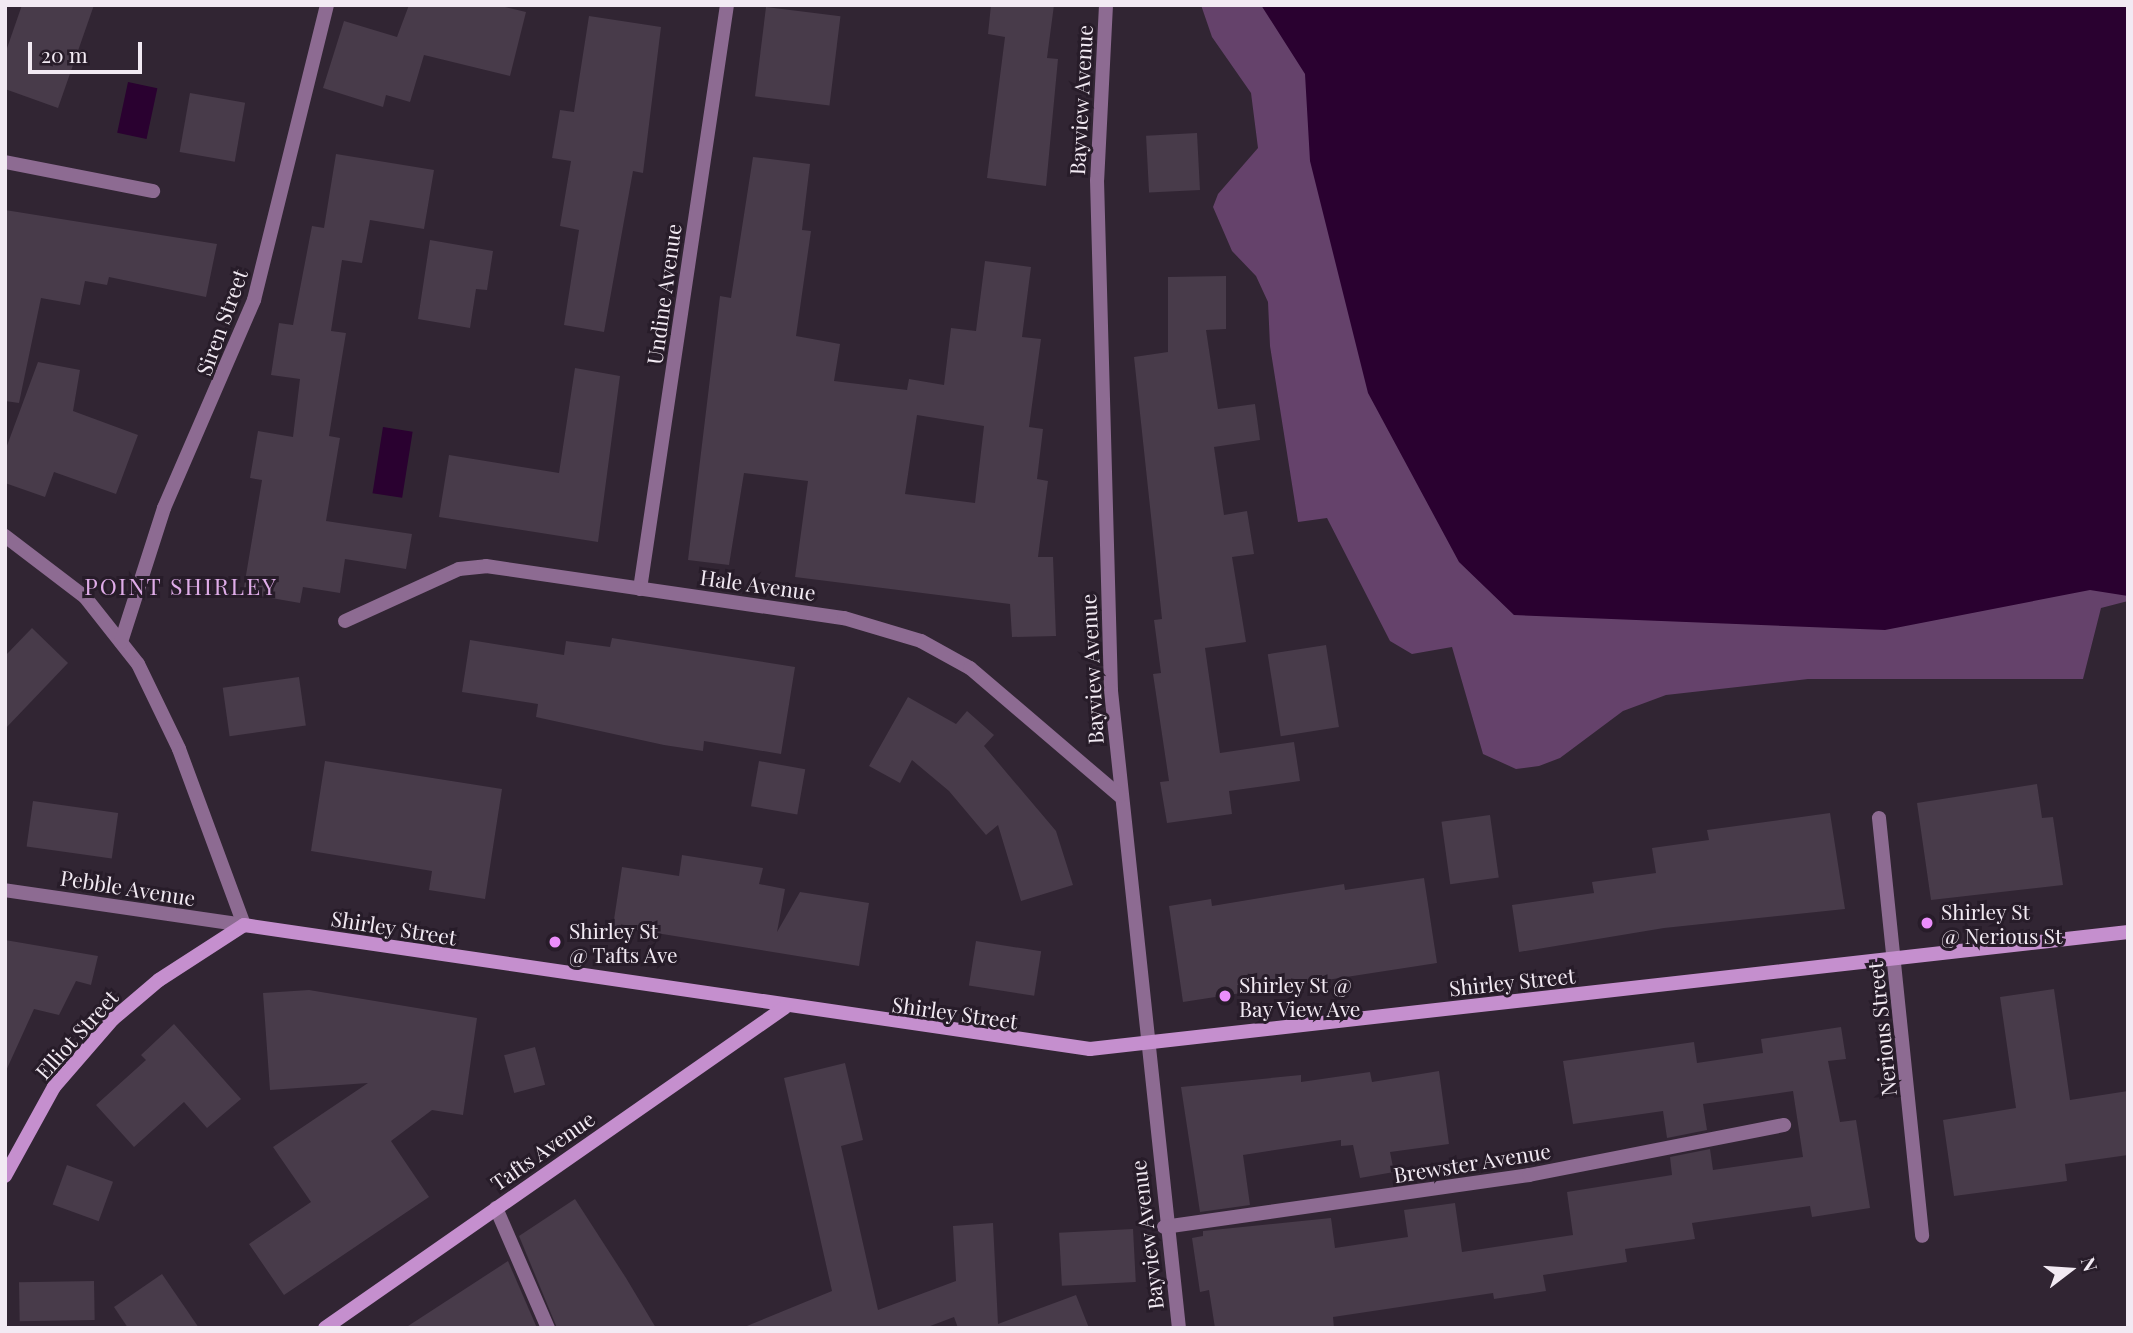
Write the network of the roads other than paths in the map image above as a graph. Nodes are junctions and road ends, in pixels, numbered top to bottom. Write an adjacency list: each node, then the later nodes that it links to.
1 (327, 5): 9 (street, Siren Street)
2 (727, 5): 7 (street, Undine Avenue)
3 (1106, 5): 10 (street, Bayview Avenue)
4 (5, 162): 5 (street)
5 (153, 191)
6 (5, 536): 9 (street)
7 (640, 589): 8 (street, Hale Avenue); 10 (street, Hale Avenue)
8 (345, 621)
9 (121, 642): 13 (street)
10 (1120, 796): 17 (street, Bayview Avenue)
11 (1879, 818): 15 (street, Nerious Street)
12 (5, 890): 13 (street, Pebble Avenue)
13 (244, 925): 16 (main road, Shirley Street); 19 (main road, Elliot Street)
14 (2128, 932): 15 (main road, Shirley Street)
15 (1896, 958): 17 (main road, Shirley Street); 22 (street, Nerious Street)
16 (784, 1008): 17 (main road, Shirley Street); 20 (main road, Tafts Avenue)
17 (1148, 1043): 21 (street, Bayview Avenue)
18 (1784, 1125): 21 (street, Brewster Avenue)
19 (5, 1176)
20 (496, 1208): 23 (main road, Tafts Avenue); 24 (street)
21 (1164, 1227): 25 (street, Bayview Avenue)
22 (1922, 1236)
23 (324, 1328)
24 (548, 1328)
25 (1179, 1328)

